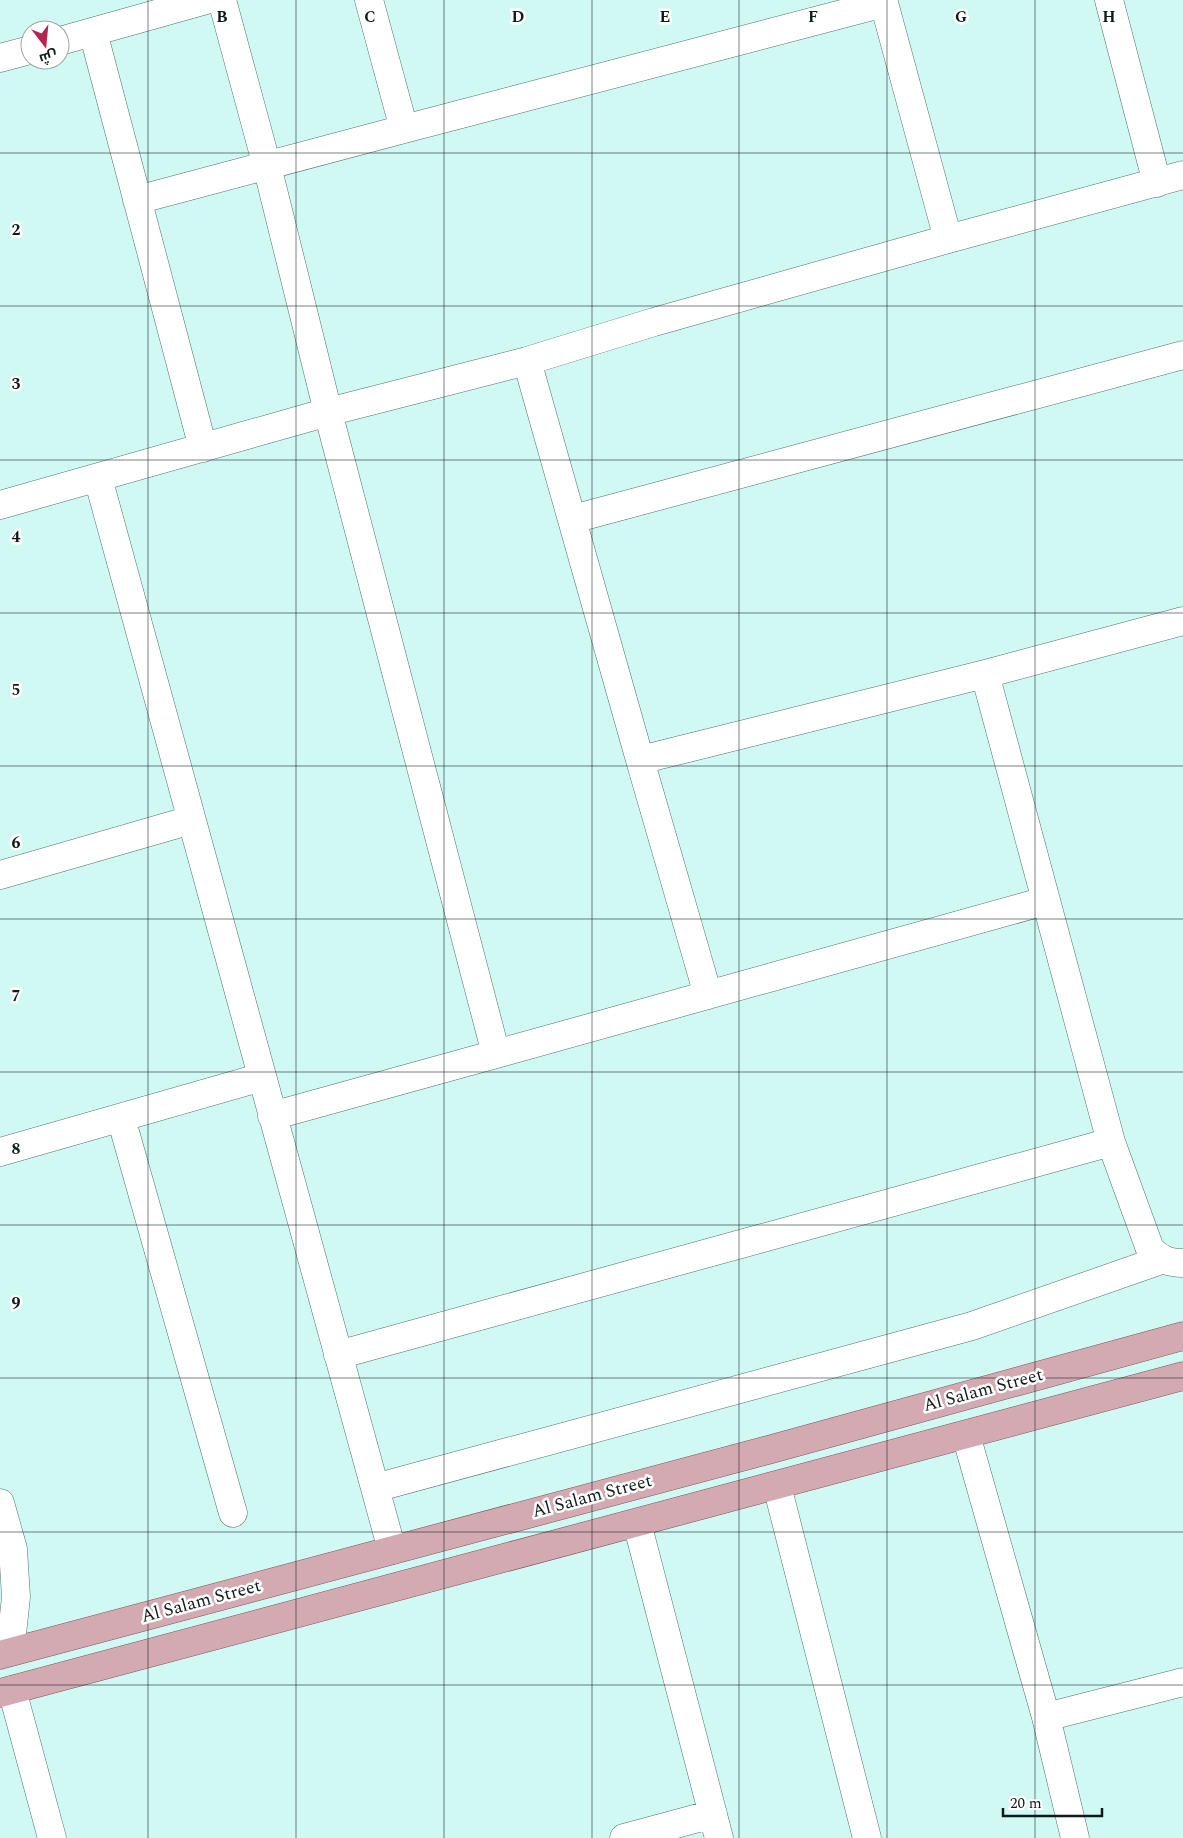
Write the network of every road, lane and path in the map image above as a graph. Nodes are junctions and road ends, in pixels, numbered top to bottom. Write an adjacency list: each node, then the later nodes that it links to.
1 (206, 0): 8 (street)
2 (222, 0): 13 (street)
3 (369, 0): 12 (street)
4 (808, 0): 7 (street)
5 (1109, 0): 15 (street)
6 (884, 2): 7 (street); 17 (street)
7 (846, 12): 12 (street)
8 (93, 32): 9 (street); 16 (street)
9 (70, 38)
10 (20, 53): 11 (street)
11 (0, 58)
12 (404, 128): 13 (street)
13 (267, 166): 16 (street); 20 (street)
14 (1183, 175): 15 (street)
15 (1157, 183): 17 (street)
16 (137, 200): 21 (street)
17 (948, 239): 19 (street)
18 (1183, 355): 24 (street)
19 (527, 360): 20 (street); 24 (street)
20 (328, 412): 21 (street); 32 (street)
21 (203, 448): 22 (street)
22 (98, 478): 23 (street); 28 (street)
23 (0, 505)
24 (573, 519): 27 (street)
25 (1183, 621): 26 (street)
26 (985, 674): 27 (street); 30 (street)
27 (640, 760): 31 (street)
28 (191, 820): 29 (street); 33 (street)
29 (0, 875)
30 (1045, 901): 31 (street); 36 (street)
31 (708, 995): 32 (street)
32 (496, 1054): 34 (street)
33 (262, 1076): 34 (street); 35 (street)
34 (272, 1116): 40 (street)
35 (121, 1118): 37 (street); 46 (street)
36 (1110, 1142): 38 (street); 40 (street)
37 (0, 1152)
38 (1172, 1261): 44 (street)
39 (1183, 1336): 48 (main road, Al Salam Street)
40 (338, 1355): 44 (street)
41 (1183, 1376): 42 (main road, Al Salam Street)
42 (966, 1435): 43 (main road, Al Salam Street); 52 (street)
43 (776, 1486): 47 (main road, Al Salam Street); 56 (street)
44 (375, 1488): 48 (street)
45 (0, 1503): 49 (street)
46 (233, 1513)
47 (637, 1523): 51 (main road, Al Salam Street); 53 (street)
48 (392, 1550): 49 (main road, Al Salam Street)
49 (5, 1653)
50 (1183, 1682): 52 (street)
51 (6, 1691): 54 (street)
52 (1046, 1717): 57 (street)
53 (716, 1826): 55 (street)
54 (52, 1838)
55 (624, 1838)
56 (867, 1838)
57 (1075, 1838)

